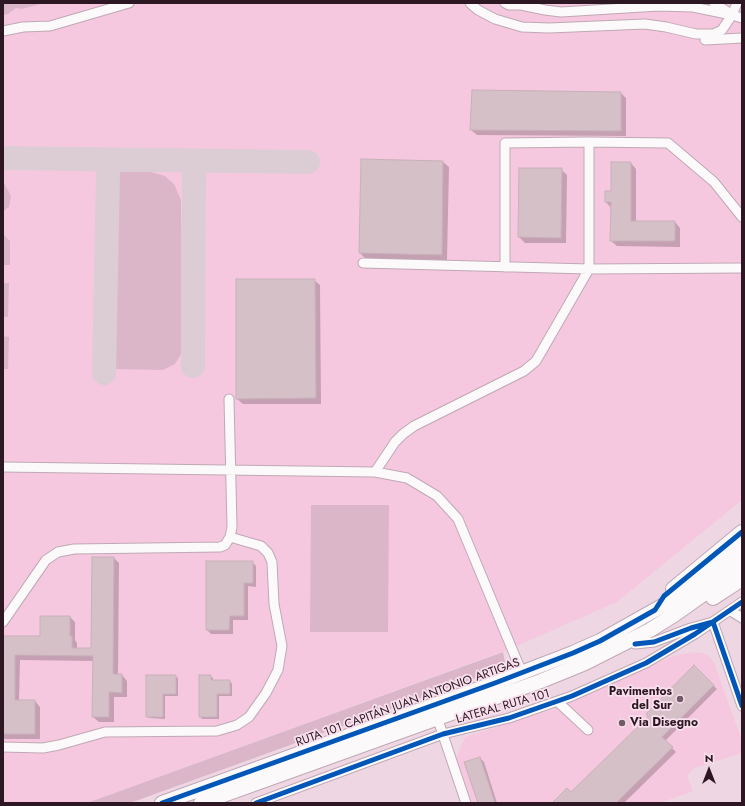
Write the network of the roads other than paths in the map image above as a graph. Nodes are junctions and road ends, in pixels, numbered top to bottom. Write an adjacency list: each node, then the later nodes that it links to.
1 (129, 3): 9 (street)
2 (470, 3): 10 (street)
3 (505, 3): 6 (street)
4 (714, 3): 7 (street)
5 (737, 3): 7 (street)
6 (520, 4): 7 (street)
7 (732, 15): 8 (street); 10 (street)
8 (742, 18)
9 (3, 31)
10 (696, 34): 11 (street)
11 (742, 38)
12 (589, 142): 13 (street); 15 (street); 17 (street)
13 (742, 217)
14 (363, 263): 15 (street)
15 (505, 267): 17 (street)
16 (742, 268): 17 (street)
17 (589, 269): 21 (street)
18 (229, 399): 20 (street)
19 (3, 467): 20 (street)
20 (230, 470): 21 (street); 23 (street)
21 (375, 472): 35 (street)
22 (742, 532): 28 (highway)
23 (230, 537): 31 (street); 41 (street)
24 (742, 548): 28 (highway, RUTA 101 CAPITÁN JUAN ANTONIO ARTIGAS)
25 (742, 564): 34 (highway, RUTA 101 CAPITÁN JUAN ANTONIO ARTIGAS)
26 (742, 579): 33 (highway)
27 (742, 602): 29 (street, LATERAL RUTA 101)
28 (655, 610): 35 (highway, RUTA 101 CAPITÁN JUAN ANTONIO ARTIGAS)
29 (730, 611): 30 (street); 32 (street, LATERAL RUTA 101)
30 (742, 618)
31 (3, 622)
32 (713, 622): 33 (street); 36 (street, LATERAL RUTA 101); 37 (street)
33 (636, 644): 34 (highway)
34 (616, 648): 38 (highway, RUTA 101 CAPITÁN JUAN ANTONIO ARTIGAS)
35 (522, 673): 42 (highway, RUTA 101 CAPITÁN JUAN ANTONIO ARTIGAS)
36 (558, 702): 39 (street); 40 (street, LATERAL RUTA 101)
37 (742, 706)
38 (437, 718): 40 (street); 43 (highway, RUTA 101 CAPITÁN JUAN ANTONIO ARTIGAS)
39 (588, 730)
40 (443, 734): 44 (street, LATERAL RUTA 101); 45 (street)
41 (3, 747)
42 (162, 803)
43 (201, 803)
44 (256, 803)
45 (466, 803)

